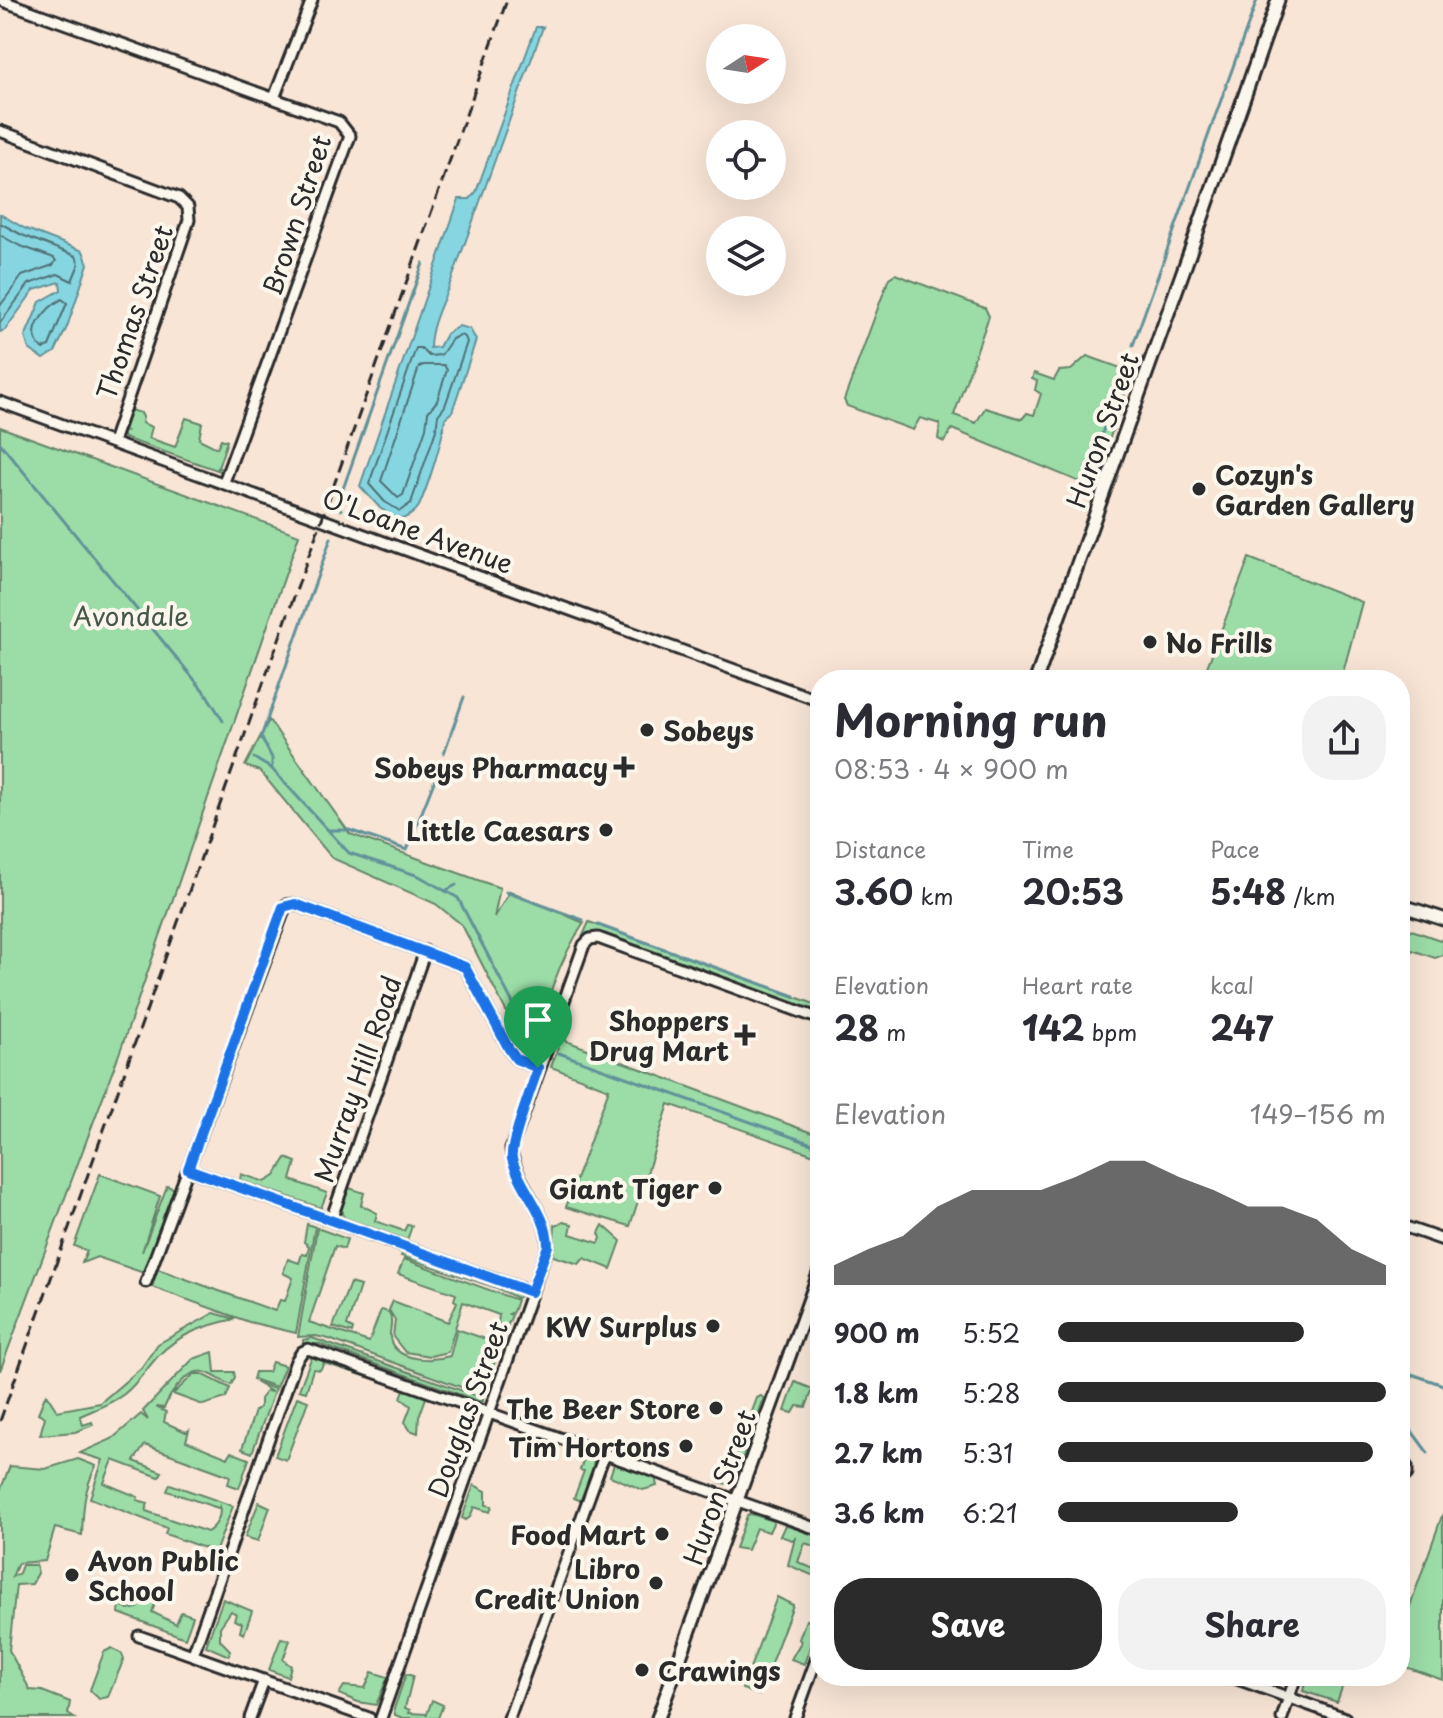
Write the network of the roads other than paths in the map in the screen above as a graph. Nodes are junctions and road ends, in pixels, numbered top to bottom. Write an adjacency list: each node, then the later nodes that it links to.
1 (0, 0): 4 (street, Brown Street)
2 (312, 0): 4 (street)
3 (1278, 0): 9 (main road, Huron Street)
4 (274, 98): 8 (street, Brown Street)
5 (0, 131): 7 (street, Thomas Street)
6 (0, 402): 7 (street, O'Loane Avenue)
7 (113, 442): 8 (street, O'Loane Avenue)
8 (224, 482): 10 (street, O'Loane Avenue)
9 (1040, 670)
10 (810, 697)
11 (1410, 908): 12 (main road)
12 (1443, 919)
13 (425, 951): 15 (street); 16 (street); 17 (street, Murray Hill Road)
14 (810, 1015): 15 (street, Douglas Street)
15 (538, 1068): 21 (street, Douglas Street)
16 (188, 1169): 17 (street); 20 (street)
17 (331, 1220): 21 (street)
18 (1410, 1228): 19 (street)
19 (1443, 1240)
20 (146, 1282)
21 (531, 1292): 23 (street, Douglas Street)
22 (810, 1299): 25 (main road, Huron Street)
23 (490, 1412): 24 (street); 28 (street); 36 (street, Douglas Street)
24 (605, 1453): 25 (street); 37 (street)
25 (739, 1501): 26 (street); 38 (main road, Huron Street)
26 (810, 1526)
27 (139, 1636): 28 (street)
28 (193, 1654): 30 (street)
29 (810, 1677): 39 (street)
30 (264, 1680): 34 (street); 35 (street)
31 (1258, 1686): 33 (street)
32 (1293, 1686): 33 (street)
33 (1289, 1697): 40 (street); 41 (street)
34 (250, 1718)
35 (369, 1718)
36 (381, 1718)
37 (509, 1718)
38 (658, 1718)
39 (795, 1718)
40 (1282, 1718)
41 (1345, 1718)

